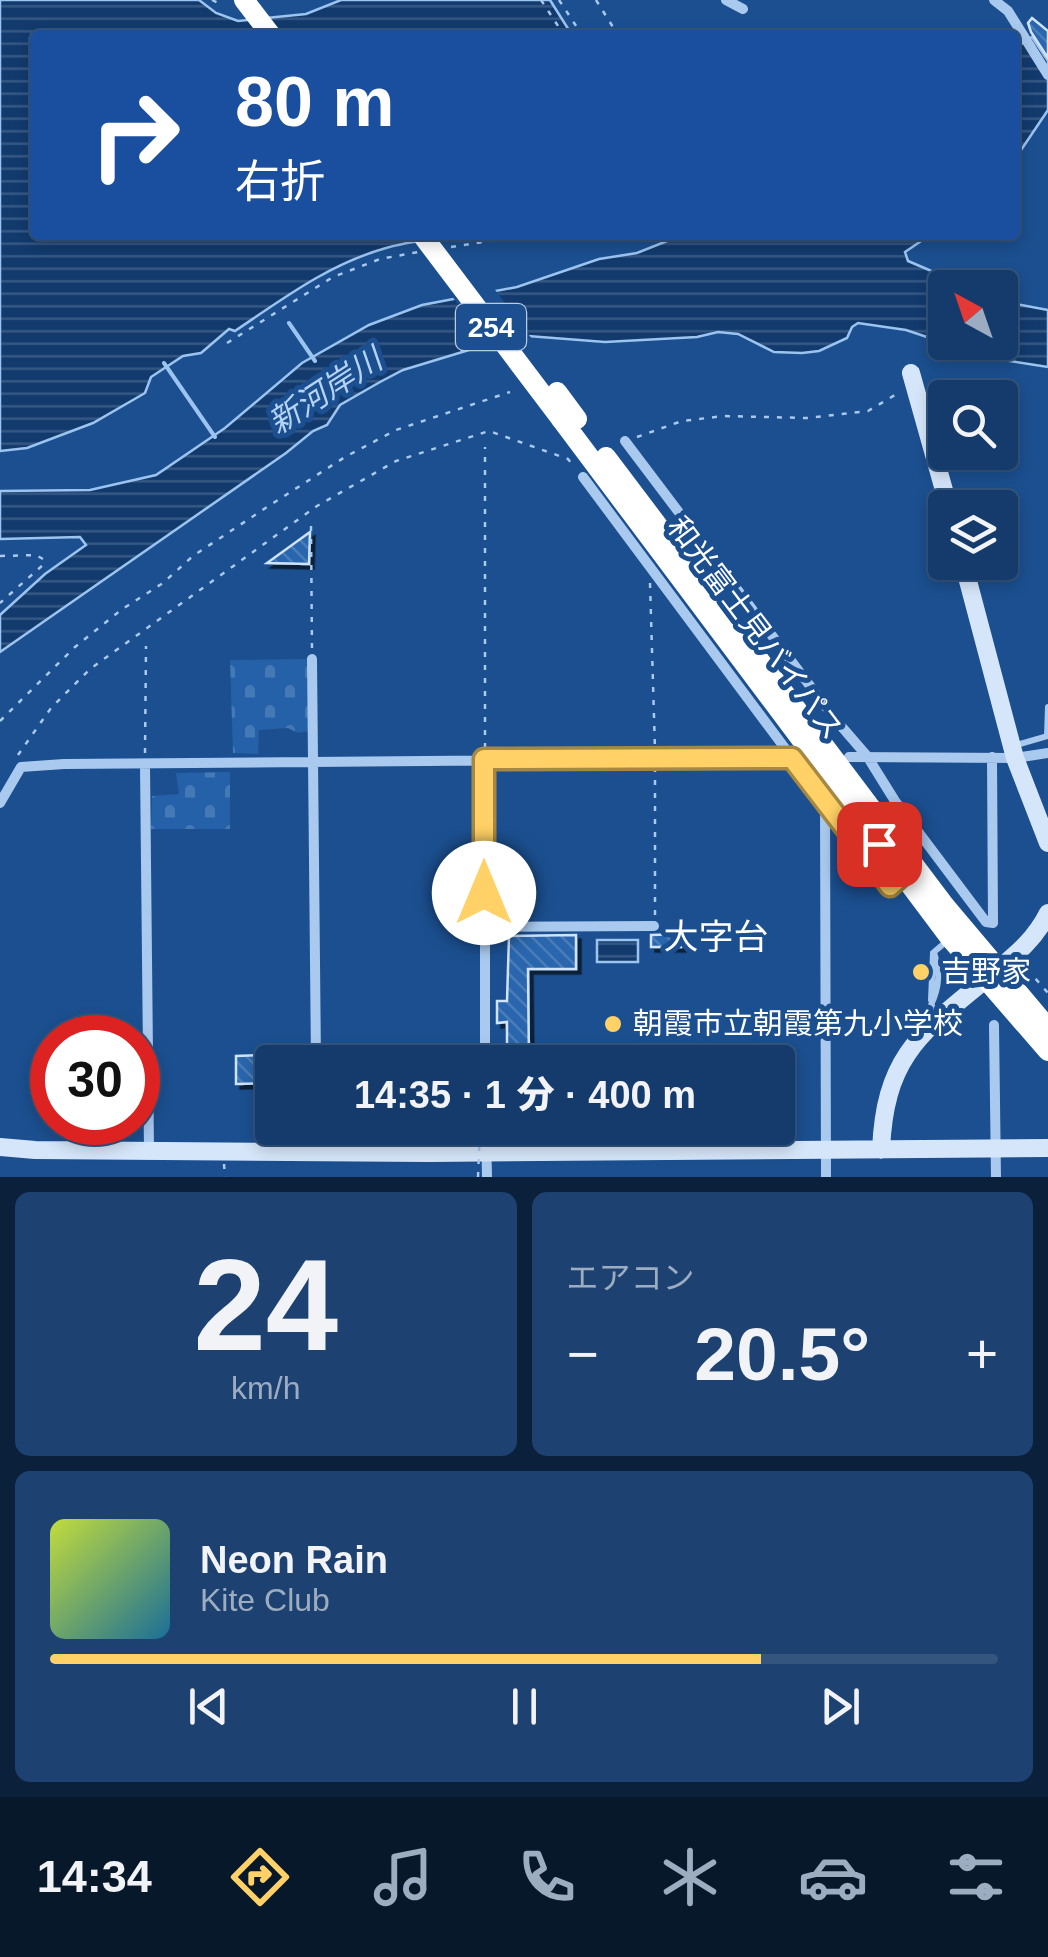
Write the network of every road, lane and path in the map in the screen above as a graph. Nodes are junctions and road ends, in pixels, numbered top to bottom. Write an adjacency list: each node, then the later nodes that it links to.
1 (212, 0): 7 (path)
2 (542, 0): 12 (path)
3 (559, 0): 13 (path)
4 (596, 0): 14 (path)
5 (726, 0): 9 (street)
6 (994, 0): 15 (street)
7 (220, 4)
8 (258, 6): 10 (highway); 11 (highway)
9 (743, 8)
10 (269, 30)
11 (283, 30)
12 (561, 30)
13 (579, 30)
14 (615, 30)
15 (1020, 30)
16 (1020, 30): 17 (street)
17 (1048, 75)
18 (466, 240): 19 (path)
19 (429, 243): 20 (path); 23 (highway, 和光富士見バイパス / 254, bridge)
20 (227, 343)
21 (912, 377): 24 (path); 27 (street)
22 (510, 392): 36 (path)
23 (569, 419): 52 (highway, 和光富士見バイパス / 254); 58 (highway, 和光富士見バイパス / 254)
24 (625, 441): 40 (street)
25 (485, 448): 45 (path)
26 (582, 477): 30 (street); 48 (path)
27 (943, 490)
28 (311, 526): 34 (path)
29 (0, 556): 32 (path)
30 (649, 569): 43 (path); 44 (street)
31 (968, 580): 38 (street)
32 (0, 603)
33 (146, 646): 47 (path)
34 (312, 659): 46 (street)
35 (1048, 706): 37 (lane)
36 (0, 721)
37 (1048, 736): 38 (lane)
38 (1013, 752): 39 (street); 42 (street); 51 (street)
39 (1048, 754)
40 (867, 756): 41 (street); 42 (street); 42 (street)
41 (849, 757)
42 (992, 757)
43 (655, 758): 44 (street); 45 (street); 54 (path)
44 (792, 758): 49 (street)
45 (484, 759): 46 (street); 55 (street)
46 (314, 760): 47 (street); 63 (street)
47 (145, 765): 50 (street); 73 (street)
48 (10, 766)
49 (825, 802): 52 (street); 74 (street)
50 (0, 803)
51 (1048, 843)
52 (902, 875): 56 (highway, 和光富士見バイパス / 254)
53 (1048, 914): 58 (street)
54 (654, 926): 55 (street)
55 (483, 927): 64 (street)
56 (942, 945): 58 (highway, 和光富士見バイパス / 254); 60 (lane)
57 (1024, 974): 59 (path)
58 (991, 975): 60 (street); 62 (highway, 和光富士見バイパス / 254); 65 (highway, 和光富士見バイパス / 254)
59 (1048, 993)
60 (936, 1011): 71 (street)
61 (994, 1025): 72 (street)
62 (1048, 1028)
63 (316, 1045)
64 (486, 1045)
65 (1048, 1051)
66 (316, 1145): 75 (street)
67 (481, 1145): 77 (path, bridge)
68 (486, 1145): 76 (street)
69 (0, 1147): 73 (street)
70 (1048, 1148): 72 (street)
71 (881, 1150): 72 (street); 74 (street)
72 (996, 1150): 80 (street)
73 (149, 1151): 75 (street)
74 (825, 1151): 76 (street); 79 (street)
75 (316, 1152): 76 (street)
76 (487, 1153): 78 (street)
77 (478, 1177)
78 (487, 1177)
79 (826, 1177)
80 (996, 1177)

